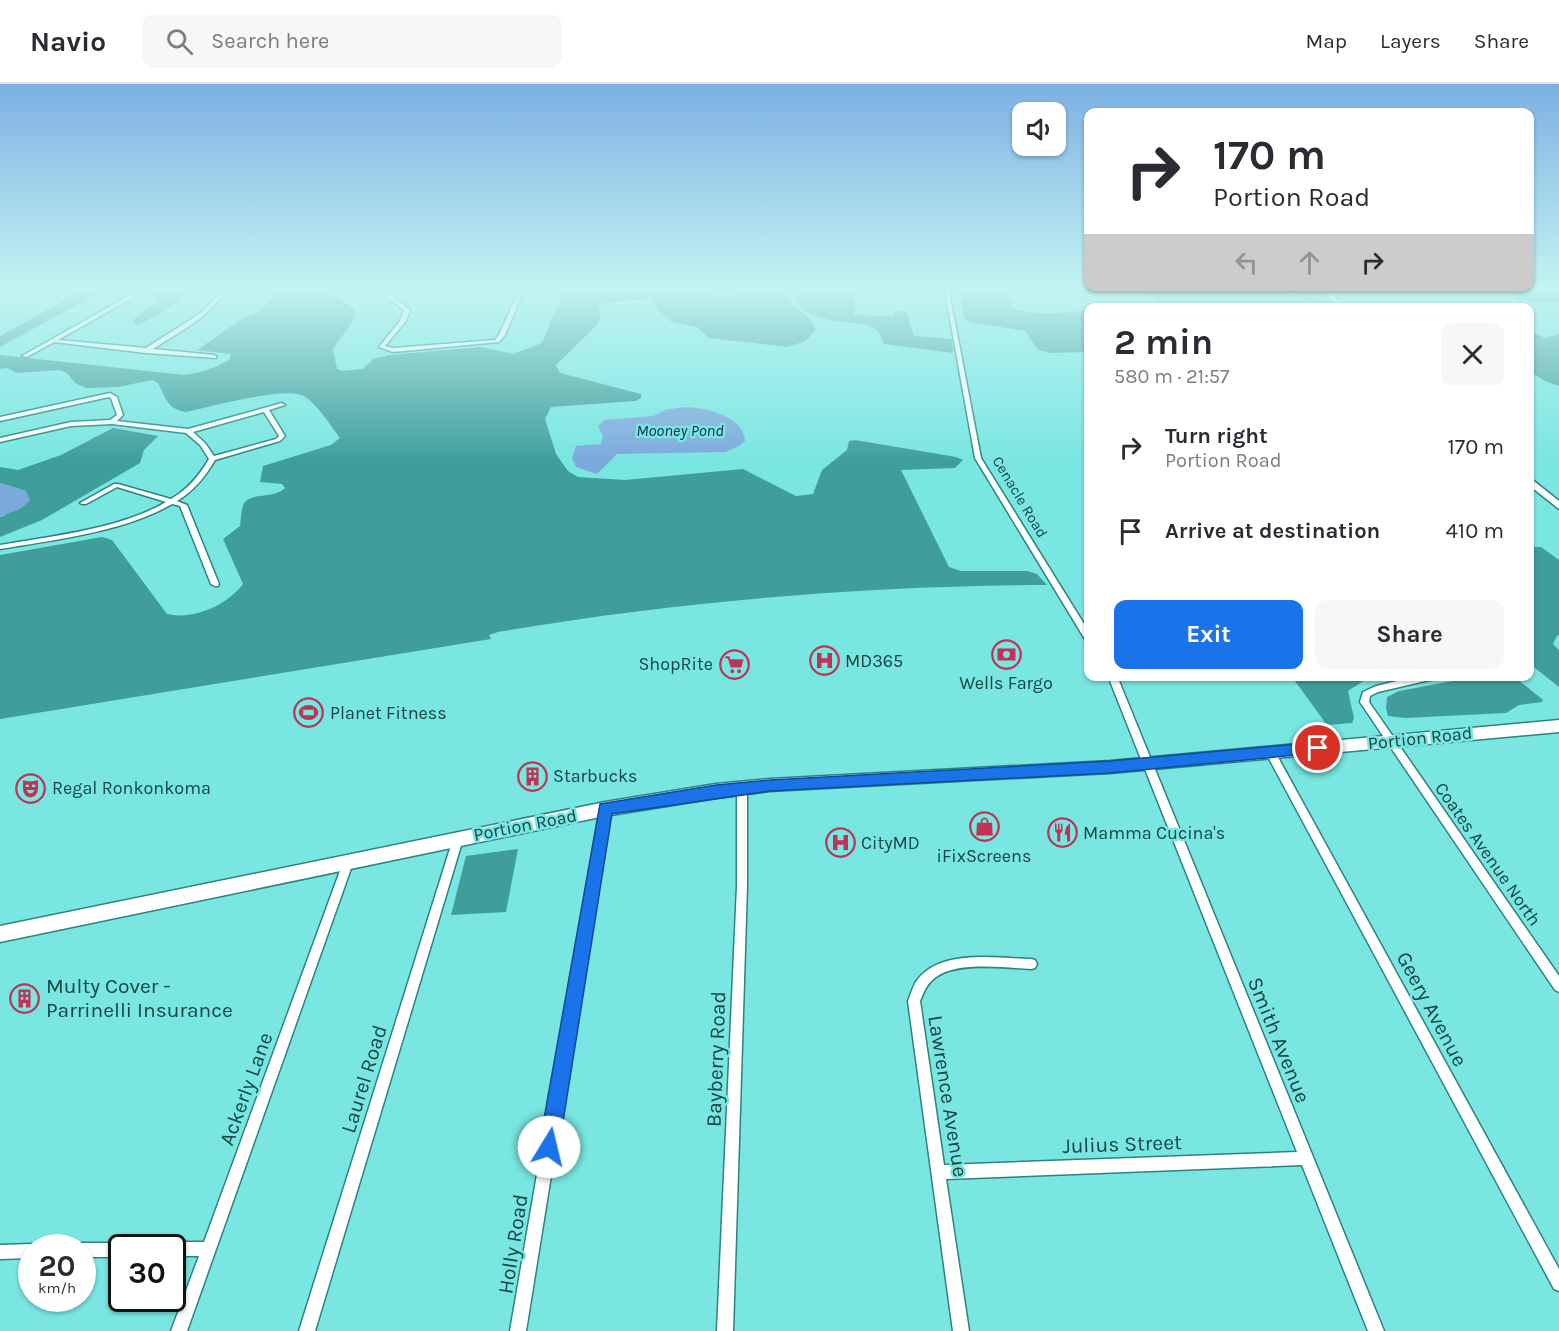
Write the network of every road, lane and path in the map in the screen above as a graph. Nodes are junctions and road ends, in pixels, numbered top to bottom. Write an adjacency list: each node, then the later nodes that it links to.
1 (49, 344): 8 (street)
2 (85, 344): 7 (street)
3 (156, 344): 7 (street)
4 (384, 344): 5 (street)
5 (460, 344)
6 (957, 344): 23 (street, Cenacle Road)
7 (146, 351): 9 (street)
8 (25, 356)
9 (214, 357)
10 (282, 405): 11 (street)
11 (265, 409): 14 (street); 16 (street)
12 (0, 420): 13 (street)
13 (112, 422): 14 (street); 15 (street)
14 (188, 431): 16 (street)
15 (0, 438)
16 (212, 459): 18 (street)
17 (1534, 484): 20 (street)
18 (174, 501): 19 (street); 21 (street); 22 (street)
19 (84, 503)
20 (1559, 506)
21 (0, 547)
22 (215, 585)
23 (1084, 631)
24 (1114, 681): 29 (street)
25 (1410, 681): 27 (street, Coates Avenue North)
26 (1559, 726): 27 (main road, Portion Road)
27 (1389, 741): 28 (main road, Portion Road); 36 (street, Coates Avenue North)
28 (1271, 753): 29 (main road, Portion Road); 43 (street, Geery Avenue)
29 (1148, 762): 30 (main road, Portion Road); 37 (street, Smith Avenue)
30 (742, 788): 31 (main road, Portion Road); 47 (street, Bayberry Road)
31 (605, 809): 32 (main road, Portion Road); 46 (street, Holly Road)
32 (458, 839): 33 (main road, Portion Road); 45 (street, Laurel Road)
33 (349, 860): 34 (main road, Portion Road); 40 (street, Ackerly Lane)
34 (0, 934)
35 (1031, 964): 38 (street, Lawrence Avenue)
36 (1559, 986)
37 (1306, 1158): 38 (street, Julius Street); 49 (street, Smith Avenue)
38 (940, 1172): 48 (street, Lawrence Avenue)
39 (186, 1249): 40 (street)
40 (209, 1249): 44 (street, Ackerly Lane)
41 (18, 1251): 42 (street)
42 (0, 1252)
43 (1559, 1284)
44 (179, 1331)
45 (307, 1331)
46 (518, 1331)
47 (725, 1331)
48 (961, 1331)
49 (1376, 1331)

